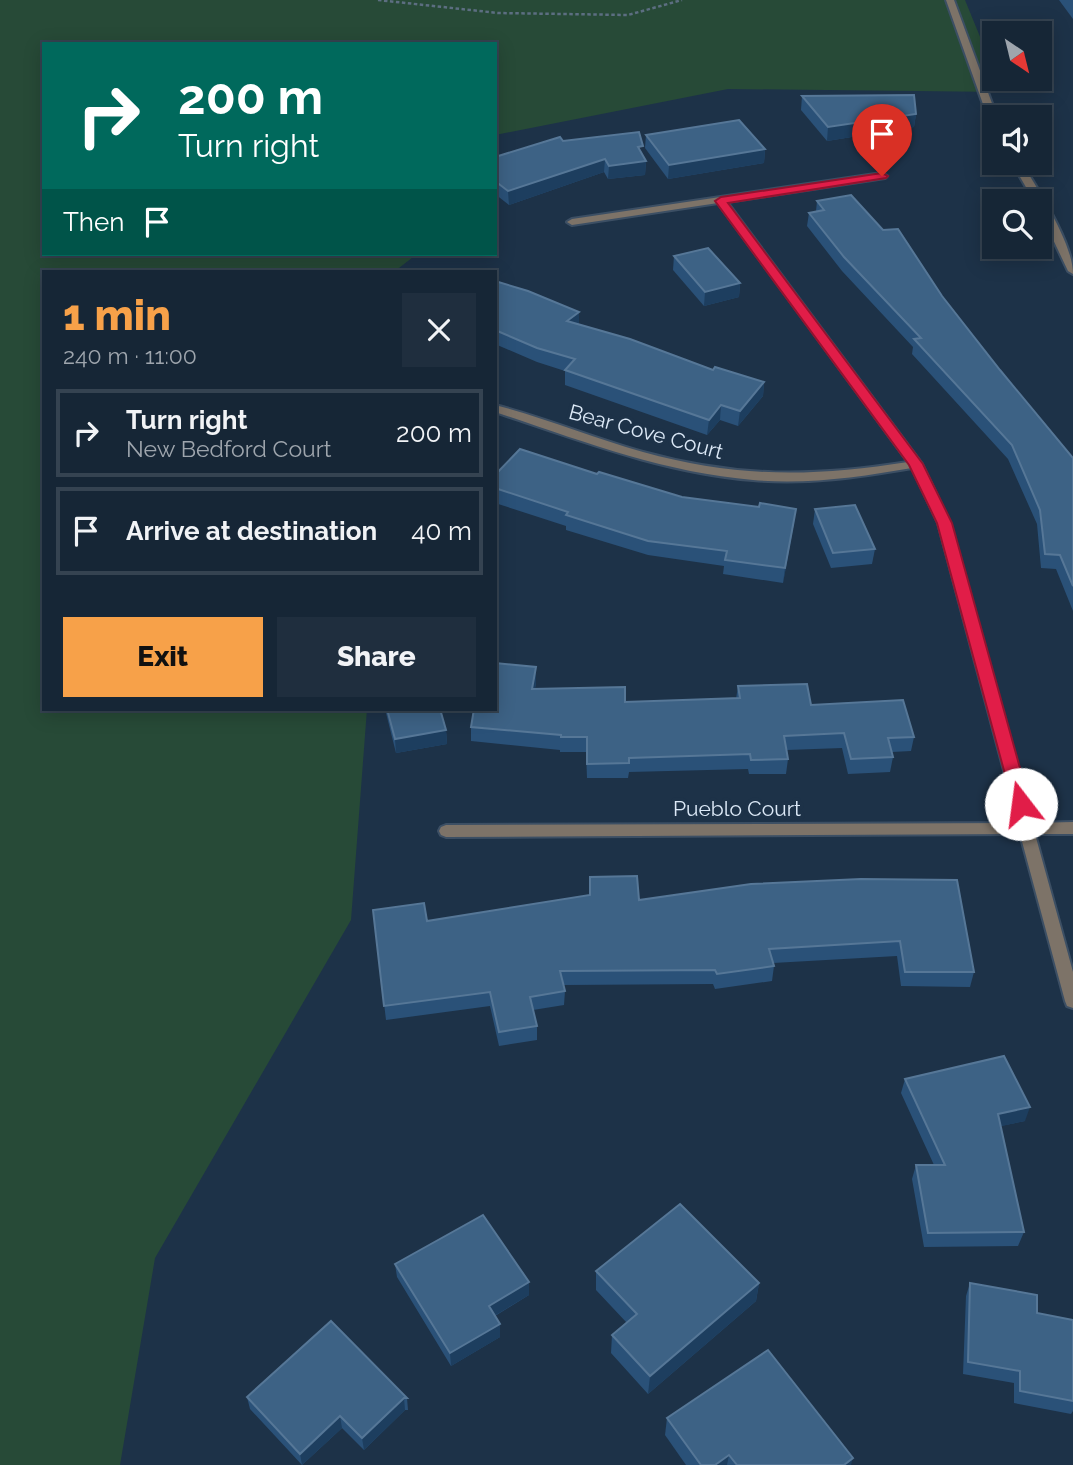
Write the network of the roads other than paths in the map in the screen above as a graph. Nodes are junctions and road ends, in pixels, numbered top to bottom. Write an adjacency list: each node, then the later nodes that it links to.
1 (950, 0): 2 (street)
2 (988, 105)
3 (882, 176): 4 (street)
4 (721, 201): 5 (street); 9 (street)
5 (572, 222)
6 (1052, 228): 7 (street)
7 (1073, 271)
8 (497, 409): 9 (street, Bear Cove Court)
9 (916, 464): 10 (street)
10 (1028, 828): 11 (street, Pueblo Court); 12 (street, Pueblo Court); 13 (street)
11 (1073, 828)
12 (446, 831)
13 (1073, 1001)

